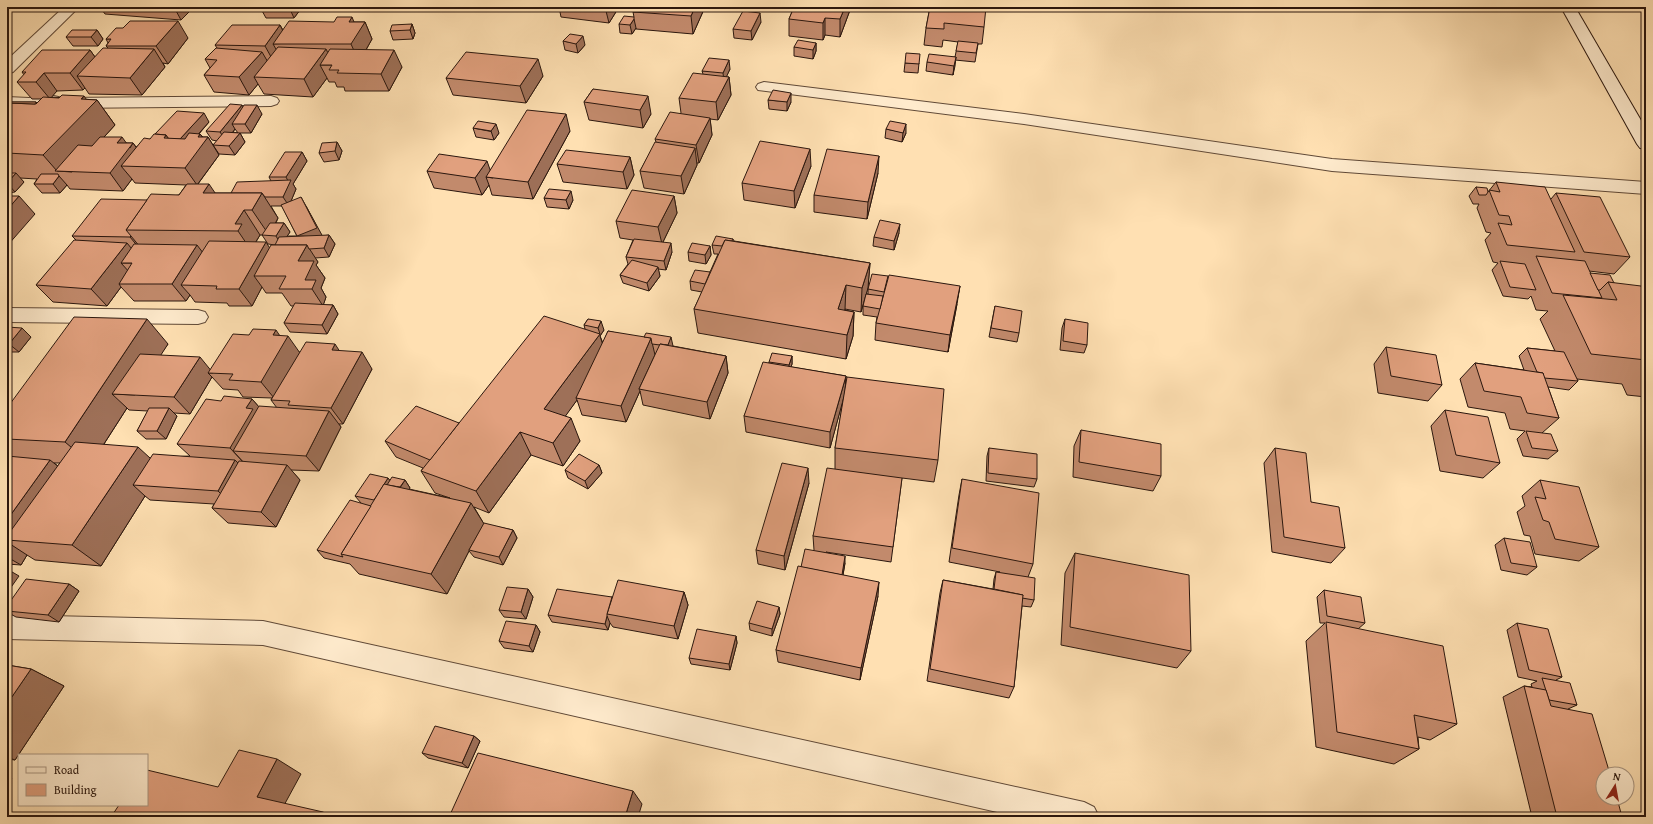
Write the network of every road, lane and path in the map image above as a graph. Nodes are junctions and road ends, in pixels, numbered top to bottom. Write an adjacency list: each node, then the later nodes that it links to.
1 (72, 7): 3 (street)
2 (1568, 7): 7 (street)
3 (7, 69)
4 (764, 87): 8 (street)
5 (7, 102): 6 (street)
6 (271, 102)
7 (1645, 140)
8 (1646, 188)
9 (7, 315): 10 (street)
10 (198, 317)
11 (7, 627): 12 (street)
12 (1084, 817)

